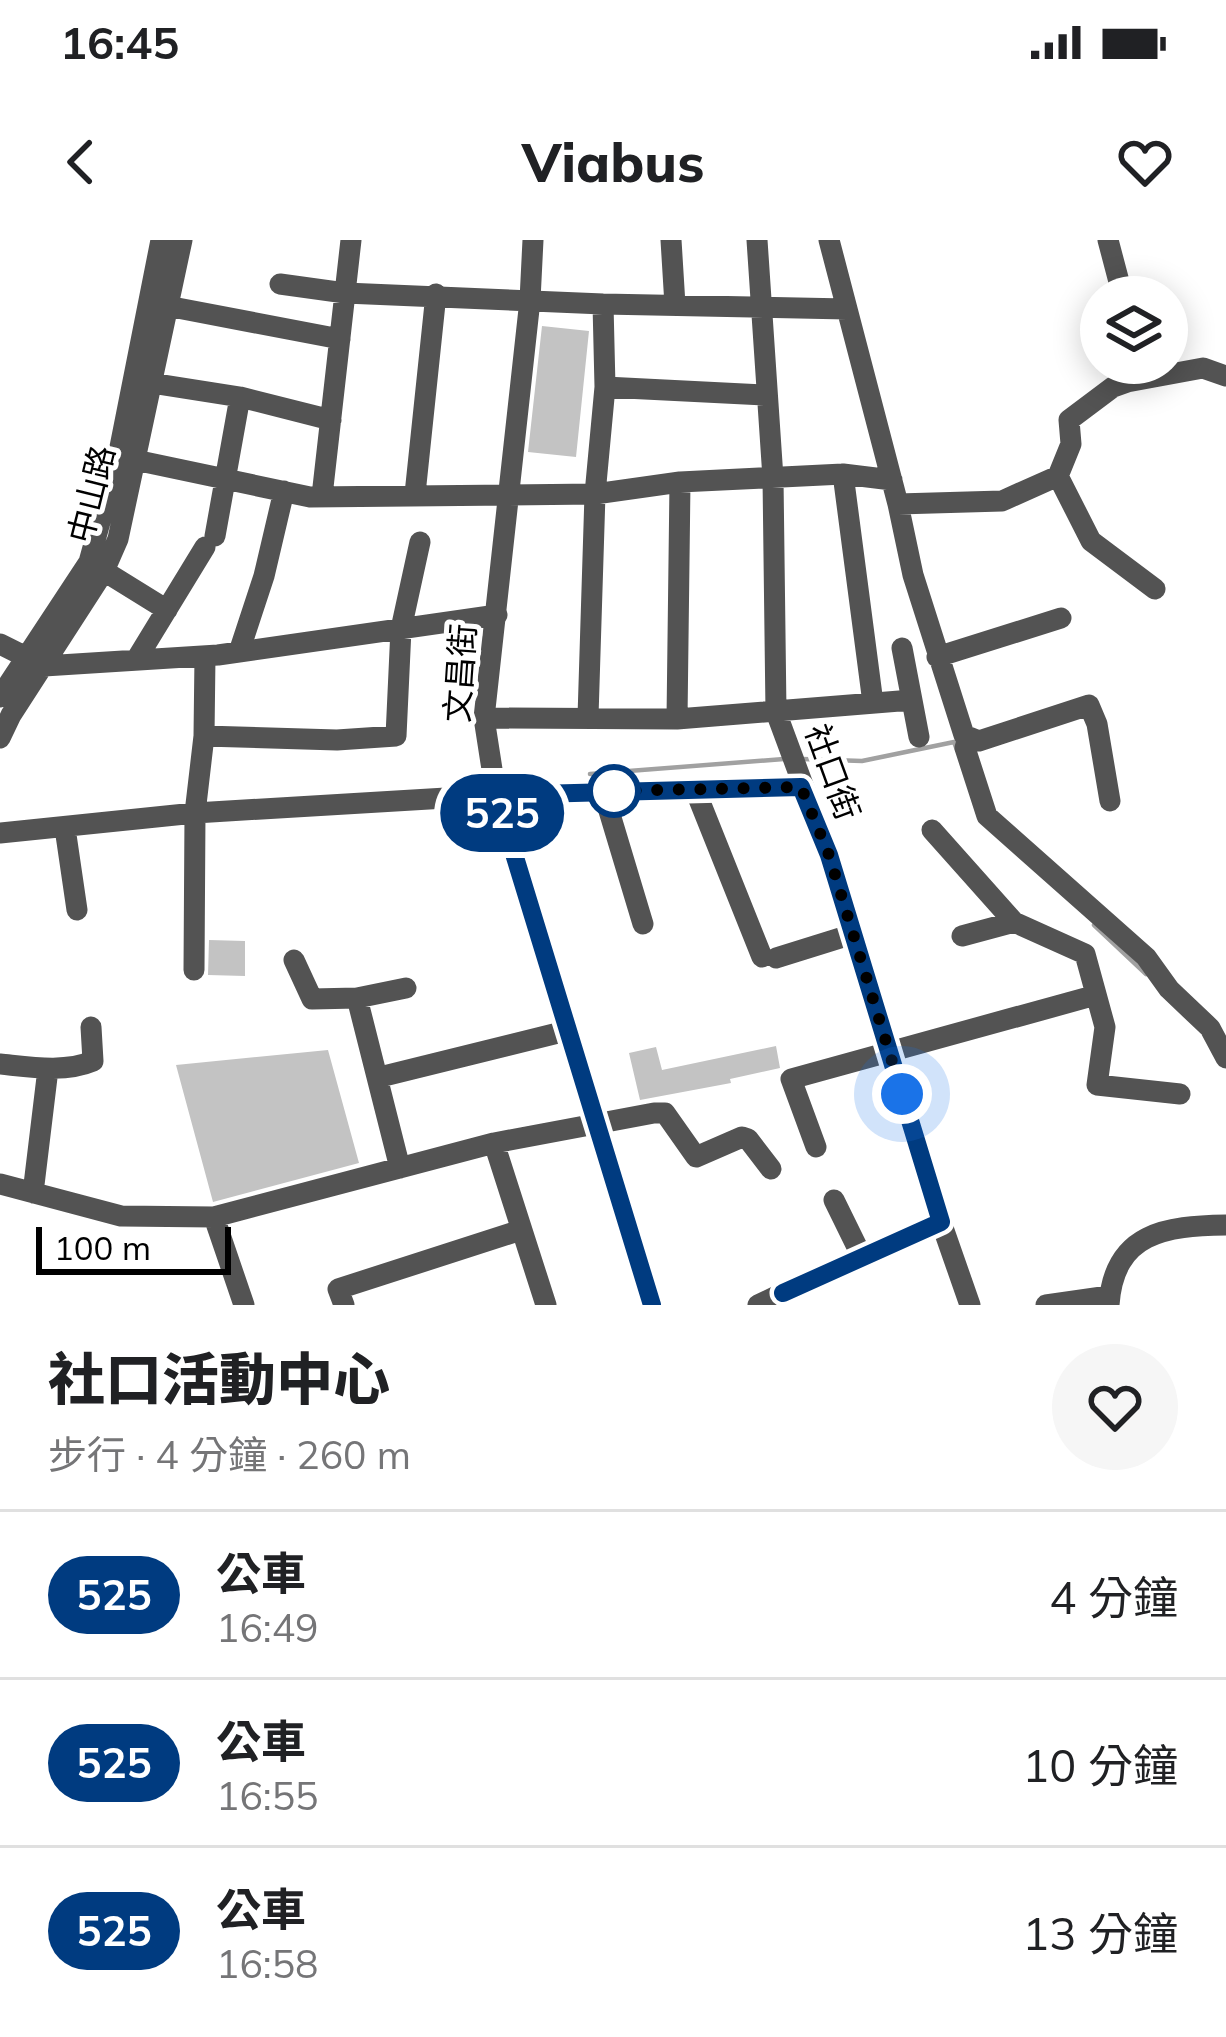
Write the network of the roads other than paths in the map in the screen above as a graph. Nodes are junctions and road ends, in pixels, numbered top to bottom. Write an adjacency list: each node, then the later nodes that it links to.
1 (160, 240): 54 (street, 中山路)
2 (182, 240): 16 (street, 中山路)
3 (351, 240): 11 (street)
4 (533, 240): 13 (street, 文昌街)
5 (670, 240): 15 (street)
6 (758, 240): 17 (street, 社口街)
7 (829, 240): 18 (street)
8 (1108, 240): 9 (street)
9 (1117, 276)
10 (280, 284): 11 (street)
11 (345, 293): 12 (street); 19 (street)
12 (436, 294): 13 (street); 36 (street)
13 (530, 300): 14 (street); 39 (street, 文昌街)
14 (603, 304): 15 (street); 24 (street)
15 (675, 305): 17 (street)
16 (167, 306): 19 (street); 22 (street, 中山路)
17 (760, 307): 18 (street); 25 (street, 社口街)
18 (847, 309): 33 (street)
19 (340, 340): 27 (street)
20 (1188, 368): 21 (street)
21 (1226, 376)
22 (151, 383): 26 (street); 28 (street, 中山路)
23 (1118, 384): 30 (street)
24 (604, 387): 25 (street); 37 (street)
25 (765, 395): 31 (street, 社口街)
26 (240, 397): 27 (street); 32 (street)
27 (331, 419): 38 (street)
28 (134, 460): 32 (street); 42 (street, 中山路)
29 (843, 474): 31 (street); 33 (street); 57 (street)
30 (1058, 476): 40 (street); 43 (street)
31 (773, 478): 34 (street); 58 (street, 社口街)
32 (227, 479): 35 (street); 44 (street)
33 (892, 480): 40 (street)
34 (680, 482): 37 (street); 61 (street)
35 (284, 491): 38 (street); 50 (street)
36 (416, 494): 38 (street); 39 (street)
37 (595, 494): 39 (street); 59 (street)
38 (322, 496)
39 (510, 497): 45 (street, 文昌街)
40 (898, 503): 52 (street)
41 (420, 542): 47 (street)
42 (104, 571): 44 (street); 54 (street, 中山路)
43 (1155, 589)
44 (167, 610): 53 (street)
45 (497, 615): 47 (street); 60 (street, 文昌街)
46 (1061, 618): 52 (street)
47 (401, 628): 50 (street); 62 (street)
48 (0, 644): 54 (street)
49 (902, 648): 56 (street)
50 (239, 652): 51 (street)
51 (206, 656): 53 (street); 62 (street)
52 (937, 657): 65 (street)
53 (136, 660): 54 (street)
54 (34, 662): 55 (street, 中山路); 64 (street, 中山路)
55 (0, 697)
56 (912, 700): 57 (street); 63 (street)
57 (874, 703): 58 (street)
58 (776, 712): 61 (street); 66 (street, 社口街)
59 (588, 717): 60 (street); 61 (street)
60 (484, 718): 69 (street, 文昌街)
61 (677, 719)
62 (204, 736): 71 (street)
63 (919, 737)
64 (0, 738)
65 (968, 738): 70 (street); 88 (street)
66 (795, 768): 68 (street); 78 (street, 社口街)
67 (603, 791): 68 (street); 69 (street); 77 (street)
68 (696, 792): 78 (street)
69 (496, 795): 71 (street); 86 (street, 文昌街)
70 (1110, 801)
71 (195, 813): 72 (street); 81 (street)
72 (65, 828): 74 (street); 75 (street)
73 (932, 830): 76 (street)
74 (0, 833)
75 (77, 910)
76 (1014, 922): 79 (street); 83 (street)
77 (643, 924)
78 (853, 934): 87 (street, 社口街)
79 (962, 936)
80 (293, 960): 84 (street)
81 (194, 970)
82 (406, 988): 84 (street)
83 (1096, 995): 87 (street); 92 (street)
84 (357, 998): 91 (street)
85 (91, 1027): 90 (street)
86 (571, 1030): 91 (street); 93 (street, 文昌街)
87 (889, 1051): 95 (street); 102 (street, 社口街)
88 (1226, 1058)
89 (0, 1064): 90 (street)
90 (48, 1069): 99 (street)
91 (380, 1078): 96 (street)
92 (1180, 1094)
93 (598, 1122): 94 (street); 97 (street); 110 (street, 文昌街)
94 (494, 1143): 96 (street); 104 (street)
95 (816, 1147)
96 (400, 1168): 101 (street)
97 (771, 1169)
98 (0, 1184): 99 (street)
99 (33, 1193): 101 (street)
100 (834, 1200): 105 (street)
101 (214, 1217): 107 (street)
102 (941, 1222): 105 (street); 112 (street, 社口街)
103 (1226, 1226): 106 (street)
104 (521, 1230): 108 (street); 109 (street)
105 (861, 1255): 111 (street)
106 (1109, 1301): 113 (street)
107 (244, 1305)
108 (344, 1305)
109 (546, 1305)
110 (652, 1305)
111 (758, 1305)
112 (970, 1305)
113 (1046, 1305)

